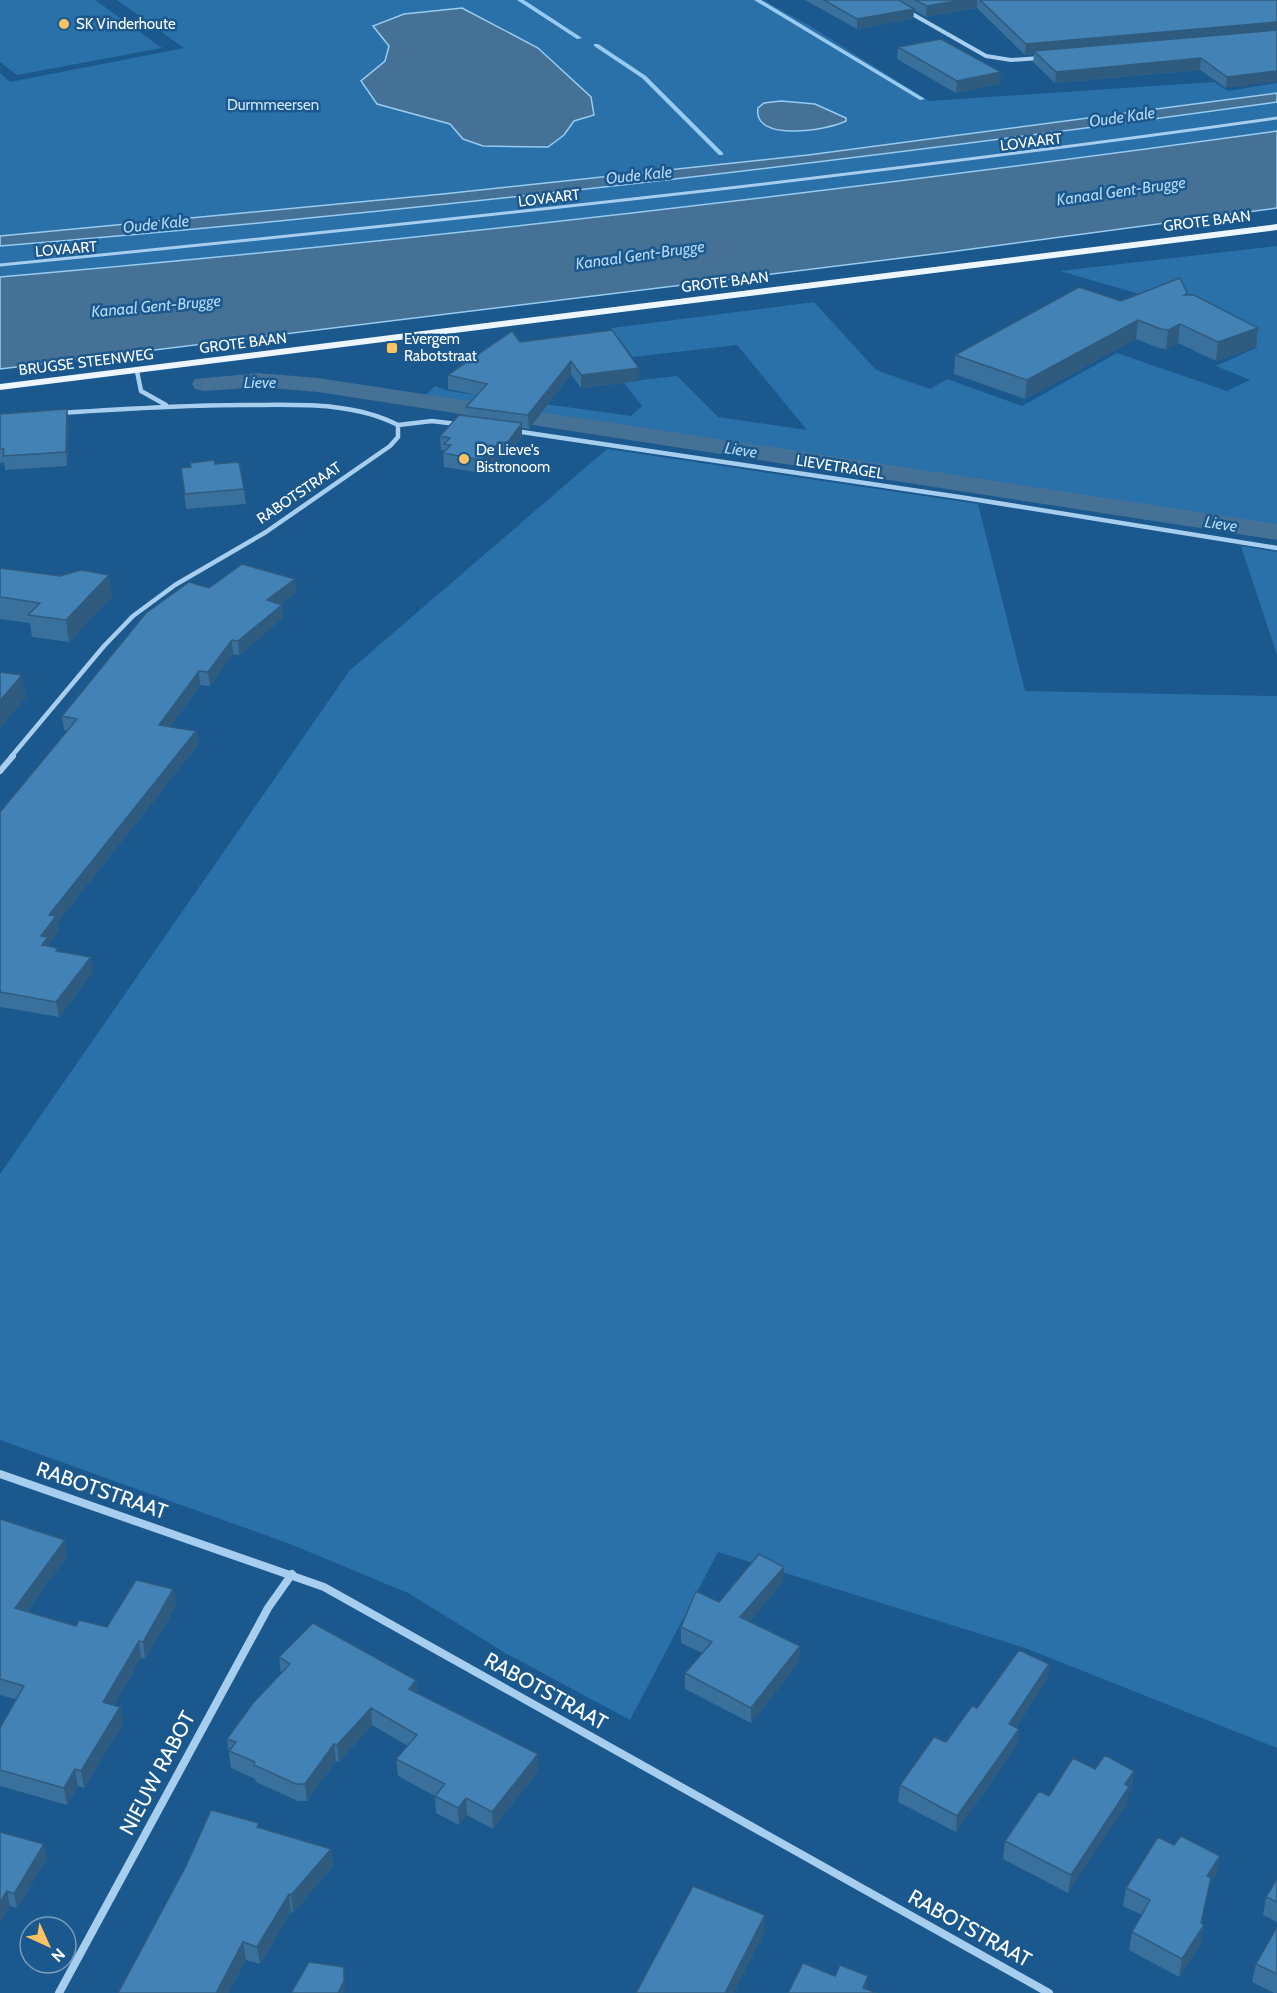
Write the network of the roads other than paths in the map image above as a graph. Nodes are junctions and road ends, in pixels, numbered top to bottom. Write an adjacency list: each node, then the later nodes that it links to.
1 (906, 11): 2 (street)
2 (1049, 57)
3 (1277, 118): 5 (lane, LOVAART)
4 (1277, 228): 6 (main road, GROTE BAAN)
5 (0, 265)
6 (177, 366): 7 (main road, BRUGSE STEENWEG)
7 (137, 371): 8 (main road, BRUGSE STEENWEG); 9 (street)
8 (0, 387)
9 (166, 405): 10 (street); 11 (street)
10 (48, 414)
11 (398, 425): 12 (street); 15 (street, RABOTSTRAAT)
12 (468, 426)
13 (503, 430): 14 (street, LIEVETRAGEL)
14 (1277, 548)
15 (0, 771)
16 (0, 1474): 17 (street, RABOTSTRAAT)
17 (292, 1574): 18 (street, NIEUW RABOT); 19 (street, RABOTSTRAAT)
18 (59, 1993)
19 (1049, 1993)

